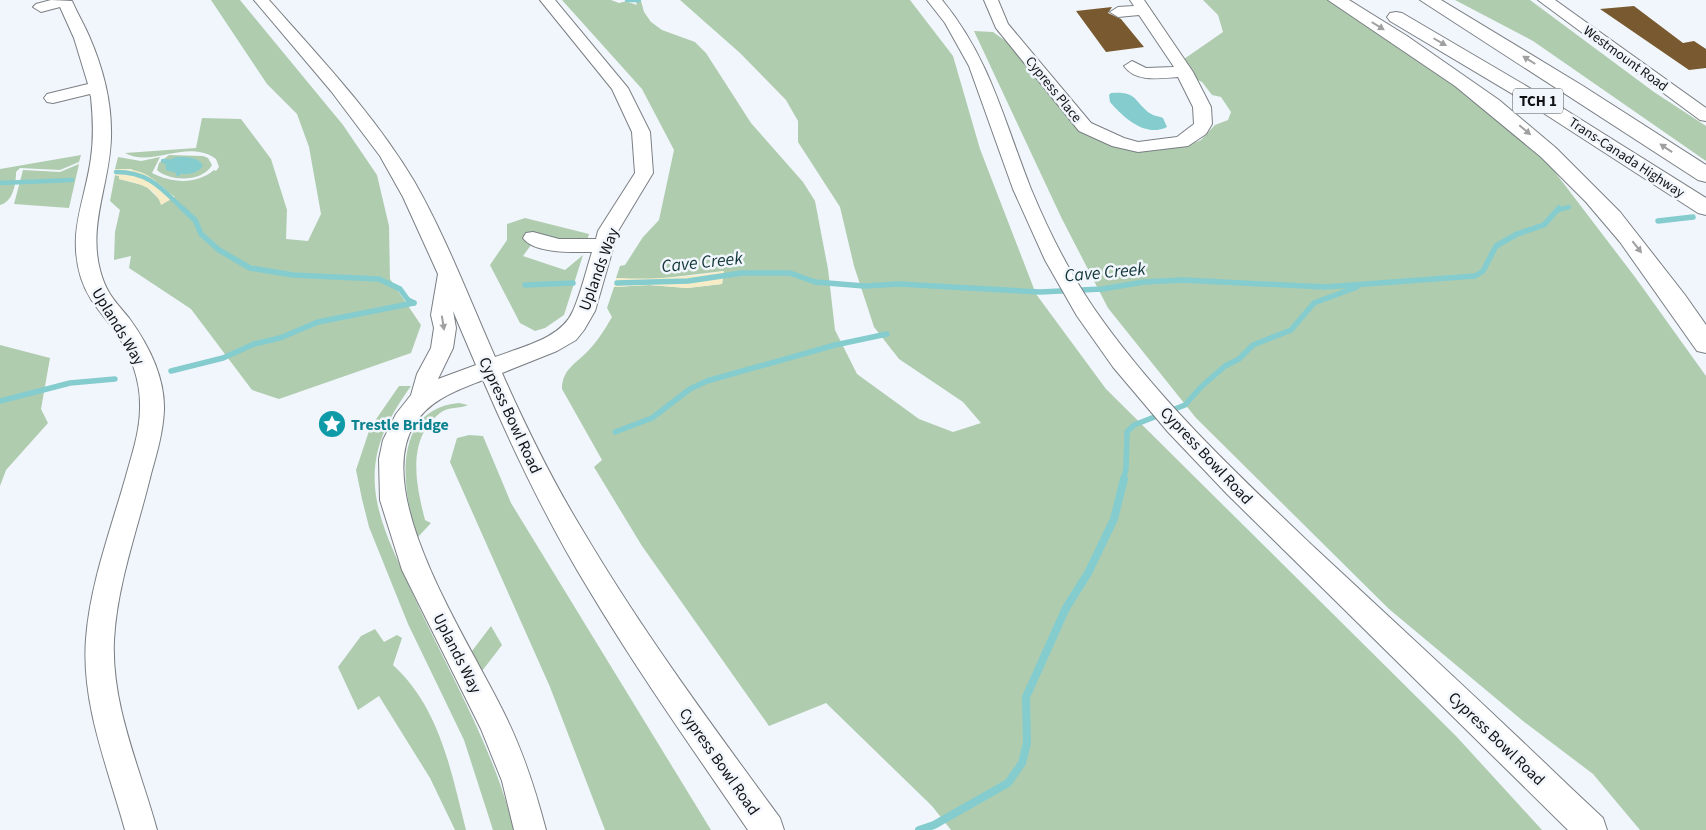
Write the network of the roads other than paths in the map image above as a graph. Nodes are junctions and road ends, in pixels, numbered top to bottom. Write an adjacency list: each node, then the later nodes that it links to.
1 (261, 0): 21 (street, Cypress Bowl Road)
2 (547, 0): 20 (street, Uplands Way)
3 (934, 0): 28 (street, Cypress Bowl Road)
4 (990, 0): 13 (street, Cypress Place)
5 (1337, 0): 22 (highway, one-way to 22)
6 (1367, 0): 18 (highway, Trans-Canada Highway / TCH 1, one-way to 18)
7 (1429, 0): 17 (highway, Trans-Canada Highway / TCH 1, one-way to 7)
8 (1546, 0): 16 (street, Westmount Road)
9 (65, 1): 10 (street); 14 (street, Uplands Way)
10 (41, 7)
11 (1133, 8): 13 (street, Cypress Place)
12 (1132, 66): 13 (street)
13 (1185, 72)
14 (98, 87): 15 (street); 25 (street, Uplands Way)
15 (53, 98)
16 (1706, 116)
17 (1706, 176)
18 (1706, 208)
19 (533, 238): 20 (street)
20 (604, 245): 23 (street, Uplands Way)
21 (448, 275): 23 (street, Cypress Bowl Road); 24 (street, one-way to 24)
22 (1706, 344)
23 (490, 370): 24 (street, Uplands Way); 27 (street, Cypress Bowl Road)
24 (422, 398): 26 (street, Uplands Way)
25 (141, 830)
26 (530, 830)
27 (768, 830)
28 (1591, 830)

